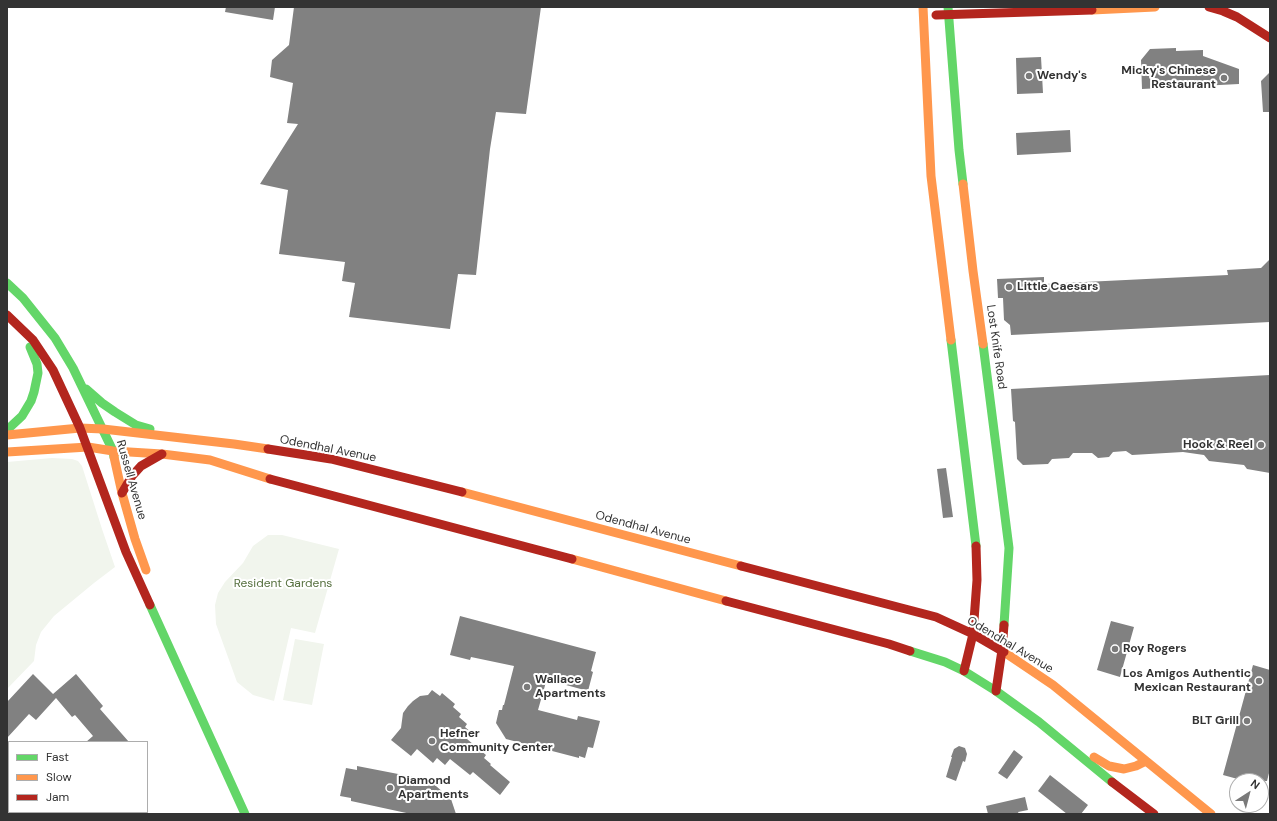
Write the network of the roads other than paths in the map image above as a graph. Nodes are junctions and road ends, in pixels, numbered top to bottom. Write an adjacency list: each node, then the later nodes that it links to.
1 (1155, 7): 4 (street)
2 (1209, 7): 5 (street)
3 (924, 11): 4 (street); 19 (street)
4 (948, 11): 20 (street, Lost Knife Road)
5 (1270, 38)
6 (7, 283): 8 (street, Russell Avenue)
7 (10, 318): 9 (street, Russell Avenue); 11 (street)
8 (81, 384): 10 (street, Russell Avenue); 13 (street)
9 (80, 428): 10 (street, Odendhal Avenue); 12 (street, Odendhal Avenue); 14 (street, Russell Avenue)
10 (103, 429): 13 (street, Odendhal Avenue); 15 (street, Russell Avenue)
11 (7, 430)
12 (7, 435)
13 (173, 438): 19 (street, Odendhal Avenue)
14 (88, 447): 15 (street); 16 (street); 22 (street, Russell Avenue)
15 (113, 451): 17 (street); 18 (street, Russell Avenue)
16 (7, 452)
17 (162, 454): 18 (street); 21 (street)
18 (122, 493): 22 (street, Russell Avenue)
19 (973, 634): 20 (street, Odendhal Avenue); 21 (street)
20 (1002, 650): 23 (street, Lost Knife Road); 25 (street, Odendhal Avenue)
21 (964, 671): 23 (street)
22 (186, 682): 26 (street, Russell Avenue)
23 (996, 691): 24 (street)
24 (1039, 722): 25 (street); 27 (street)
25 (1146, 761): 28 (street, Odendhal Avenue)
26 (245, 814)
27 (1154, 814)
28 (1211, 814)

